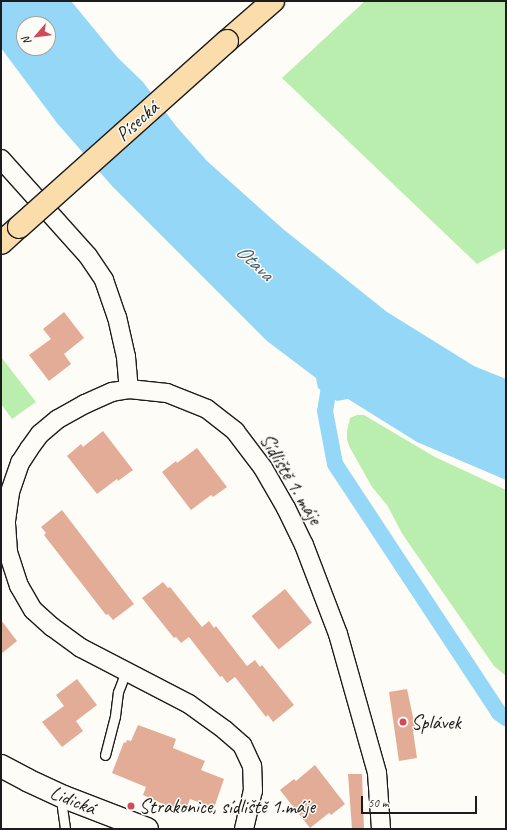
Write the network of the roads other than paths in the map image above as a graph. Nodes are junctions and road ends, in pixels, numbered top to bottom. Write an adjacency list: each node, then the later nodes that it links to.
1 (273, 1): 3 (main road, Písecká, bridge)
2 (1, 159): 4 (street)
3 (1, 243)
4 (129, 388): 5 (street, Sídliště 1. máje); 12 (street, Sídliště 1. máje)
5 (126, 671): 6 (lane); 11 (street, Sídliště 1. máje)
6 (105, 755)
7 (1, 766): 8 (street, Lidická)
8 (64, 797): 9 (lane); 10 (street, Lidická)
9 (65, 829)
10 (146, 829)
11 (244, 829)
12 (381, 829)

